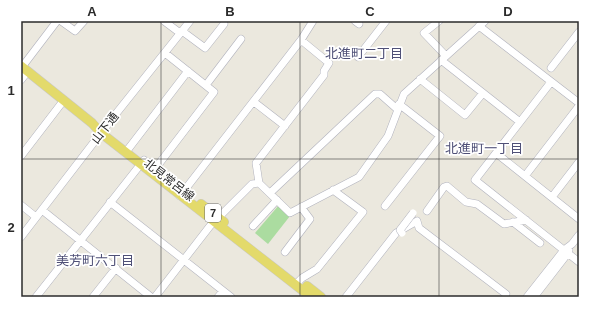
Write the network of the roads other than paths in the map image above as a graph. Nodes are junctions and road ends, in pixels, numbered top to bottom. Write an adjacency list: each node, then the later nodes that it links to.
1 (57, 21): 18 (street)
2 (61, 21): 3 (street)
3 (84, 21)
4 (164, 21): 11 (street)
5 (190, 21): 11 (street, 山下通)
6 (313, 21): 14 (street)
7 (386, 21): 16 (street)
8 (439, 21): 17 (street)
9 (224, 24): 11 (street)
10 (482, 24): 17 (street); 23 (street)
11 (181, 32): 15 (street, 山下通)
12 (579, 32): 19 (street)
13 (241, 39): 24 (street)
14 (301, 40): 27 (street); 32 (street)
15 (165, 53): 20 (street); 33 (street, 山下通)
16 (358, 57)
17 (443, 58): 21 (street); 25 (street)
18 (24, 68): 22 (street); 26 (main road, 北見常呂線 / 7)
19 (551, 68)
20 (188, 71): 24 (street); 34 (street)
21 (420, 79): 25 (street); 30 (street)
22 (21, 80)
23 (551, 82): 28 (street); 31 (street)
24 (206, 85): 39 (street)
25 (483, 94): 31 (street)
26 (64, 100): 33 (main road, 北見常呂線 / 7); 36 (street)
27 (254, 102): 32 (street); 43 (street)
28 (579, 103)
29 (579, 106): 40 (street)
30 (398, 107): 42 (street); 44 (street); 49 (street)
31 (520, 122): 35 (street)
32 (285, 126): 41 (street)
33 (103, 131): 34 (main road, 北見常呂線 / 7); 37 (main road, 北見常呂線 / 7); 51 (street, 山下通)
34 (129, 148): 37 (main road, 北見常呂線 / 7)
35 (496, 153): 40 (street); 57 (street)
36 (21, 156)
37 (142, 162): 39 (main road, 北見常呂線 / 7); 43 (main road, 北見常呂線 / 7); 47 (street)
38 (579, 162): 45 (street)
39 (155, 169): 43 (main road, 北見常呂線 / 7)
40 (525, 176): 45 (street)
41 (259, 183): 44 (street); 56 (street)
42 (334, 190): 50 (street); 70 (street)
43 (182, 193): 56 (main road, 北見常呂線 / 7)
44 (270, 193): 46 (street)
45 (552, 197): 55 (street)
46 (277, 200): 50 (street); 59 (street)
47 (110, 202): 63 (street); 67 (street)
48 (21, 205): 54 (street)
49 (385, 206)
50 (301, 207): 65 (street)
51 (42, 210): 54 (street, 山下通); 63 (street)
52 (427, 211): 58 (street)
53 (413, 213): 60 (street, bridge)
54 (36, 217): 62 (street, 山下通)
55 (579, 219)
56 (216, 220): 67 (street); 70 (main road, 北見常呂線 / 7)
57 (526, 220): 58 (street); 66 (street)
58 (513, 222): 64 (street)
59 (253, 226)
60 (402, 233)
61 (579, 235): 66 (street)
62 (21, 237)
63 (80, 240): 69 (street); 73 (street)
64 (540, 243)
65 (285, 252)
66 (566, 252): 68 (street); 82 (street); 83 (street)
67 (184, 260): 71 (street); 76 (street)
68 (579, 262)
69 (116, 268): 74 (street); 75 (street)
70 (297, 283): 79 (main road, 北見常呂線 / 7); 80 (main road, 北見常呂線 / 7)
71 (223, 291): 77 (street); 78 (street)
72 (506, 294): 81 (street)
73 (36, 297)
74 (93, 297)
75 (151, 297)
76 (155, 297)
77 (218, 297)
78 (231, 297)
79 (311, 297)
80 (321, 297)
81 (346, 297)
82 (527, 297)
83 (534, 297)

